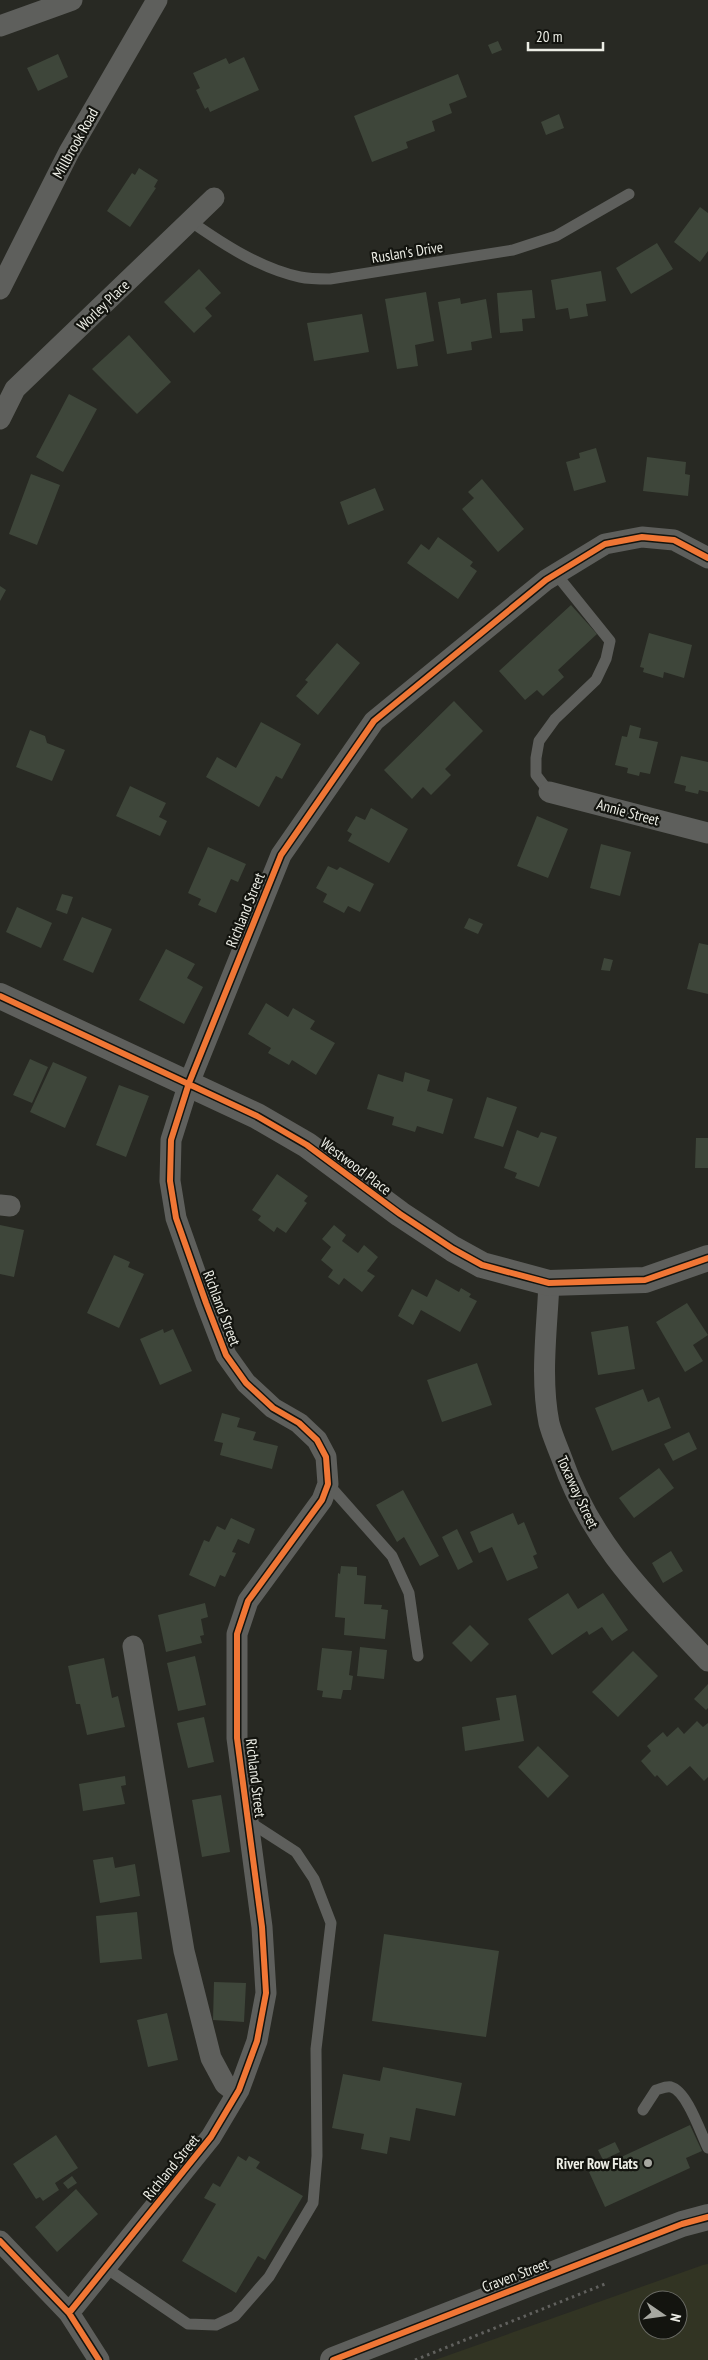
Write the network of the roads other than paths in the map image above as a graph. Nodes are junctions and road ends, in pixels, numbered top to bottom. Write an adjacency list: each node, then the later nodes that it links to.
1 (72, 0): 3 (street)
2 (157, 0): 7 (street, Millbrook Road)
3 (0, 26)
4 (629, 194): 6 (lane, Ruslan's Drive)
5 (214, 198): 6 (street, Worley Place)
6 (190, 221): 8 (street, Worley Place)
7 (0, 289)
8 (0, 419)
9 (708, 558): 10 (street, Richland Street)
10 (556, 574): 11 (lane); 14 (street, Richland Street)
11 (549, 792): 12 (street, Annie Street)
12 (708, 833)
13 (0, 996): 14 (street, Westwood Place)
14 (189, 1084): 16 (street, Westwood Place); 17 (street, Richland Street)
15 (708, 1258): 16 (street, Westwood Place)
16 (549, 1283): 20 (street, Toxaway Street)
17 (328, 1484): 19 (lane); 21 (street, Richland Street)
18 (133, 1646): 22 (street)
19 (418, 1656)
20 (708, 1661)
21 (248, 1821): 22 (street, Richland Street); 27 (lane)
22 (237, 2093): 27 (street, Richland Street)
23 (643, 2110): 24 (lane)
24 (708, 2148)
25 (708, 2217): 30 (street, Craven Street)
26 (0, 2241): 28 (street)
27 (106, 2268): 28 (street, Richland Street)
28 (69, 2313): 29 (street)
29 (99, 2360)
30 (333, 2360)

